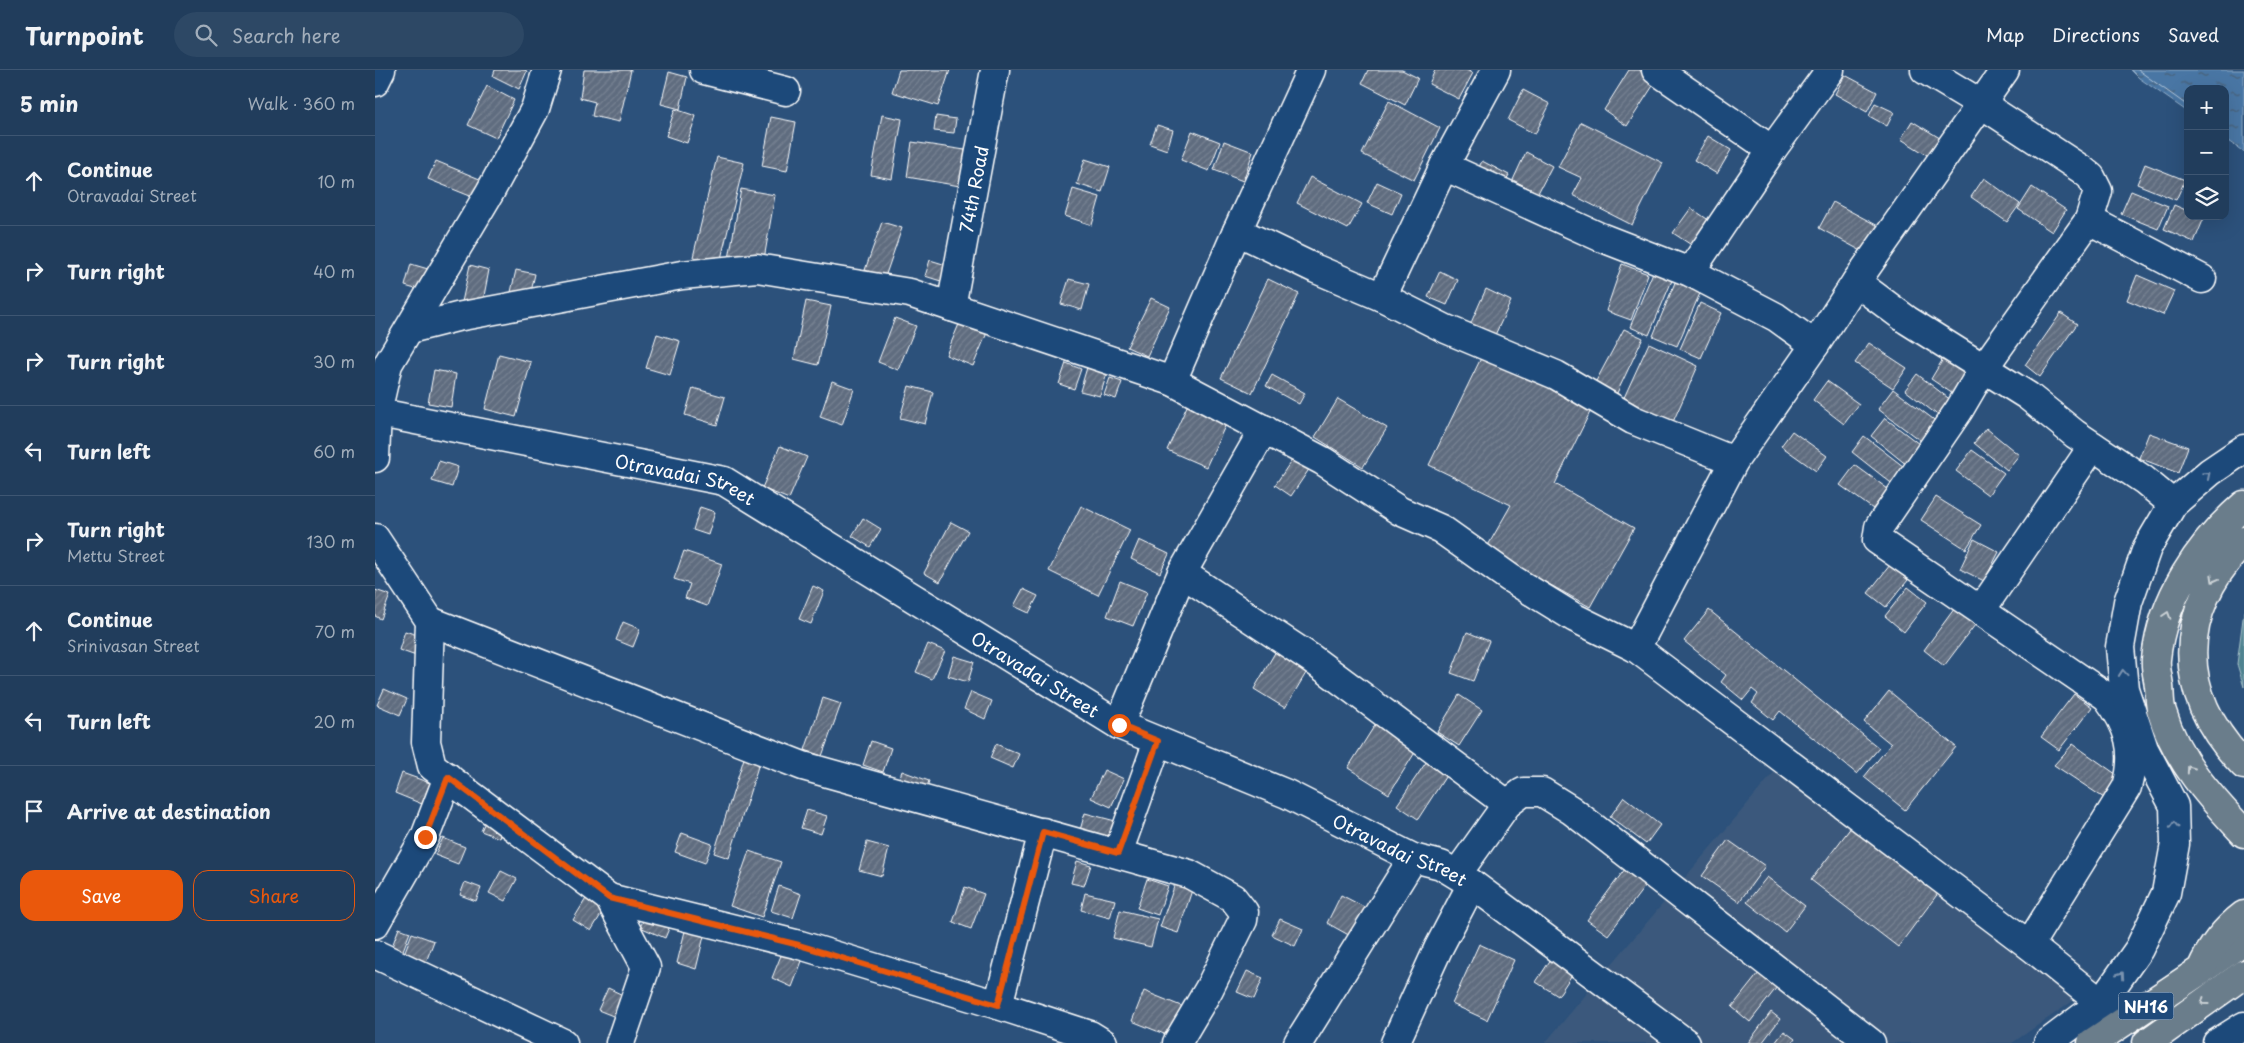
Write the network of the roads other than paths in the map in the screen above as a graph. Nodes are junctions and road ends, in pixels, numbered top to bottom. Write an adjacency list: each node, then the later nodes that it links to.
1 (381, 70): 11 (street)
2 (547, 70): 23 (street)
3 (704, 70): 12 (street)
4 (995, 70): 22 (street, 74th Road)
5 (1311, 70): 17 (street)
6 (1496, 70): 15 (street)
7 (1656, 70): 14 (street)
8 (1830, 70): 14 (street)
9 (1925, 70): 13 (street)
10 (2005, 70): 13 (street)
11 (375, 82)
12 (786, 90)
13 (1980, 103): 16 (street); 20 (street)
14 (1772, 150): 18 (street)
15 (1445, 166): 18 (street); 21 (street)
16 (2089, 220): 19 (street); 26 (street)
17 (1237, 230): 21 (street); 27 (street)
18 (1690, 272): 24 (street)
19 (2202, 279)
20 (1855, 282): 24 (street); 26 (street)
21 (1382, 297): 33 (street)
22 (951, 307): 23 (street); 27 (street)
23 (410, 329): 25 (street)
24 (1815, 345): 33 (street)
25 (382, 362): 28 (street)
26 (1983, 369): 30 (street); 39 (street)
27 (1172, 381): 29 (street)
28 (376, 412): 32 (street); 42 (street, Otravadai Street)
29 (1263, 429): 38 (street); 41 (street)
30 (2093, 446): 34 (street); 39 (street)
31 (2244, 449): 34 (street, one-way to 31)
32 (375, 458)
33 (1734, 461): 41 (street)
34 (2173, 504): 60 (street, one-way to 34)
35 (2244, 505): 48 (main road, one-way to 35)
36 (375, 538): 40 (street)
37 (2244, 541): 44 (main road, one-way to 44)
38 (1182, 573): 42 (street); 46 (street)
39 (1981, 610): 56 (street)
40 (430, 621): 45 (street); 47 (street)
41 (1636, 648): 56 (street)
42 (1119, 725): 43 (street, Otravadai Street)
43 (1158, 741): 49 (street); 50 (street, Otravadai Street)
44 (2244, 765)
45 (448, 777): 52 (street); 54 (street)
46 (1507, 804): 51 (street); 71 (street)
47 (1043, 832): 49 (street); 61 (street)
48 (2244, 833)
49 (1118, 853): 67 (street)
50 (1413, 858): 51 (street, Otravadai Street); 68 (street)
51 (1464, 879): 69 (street); 70 (street, Otravadai Street)
52 (609, 898): 61 (street); 65 (street)
53 (2244, 915): 58 (main road)
54 (375, 924)
55 (2244, 940): 58 (main road, NH16)
56 (2029, 945): 60 (street)
57 (375, 954): 64 (street)
58 (2201, 970): 62 (main road, NH16)
59 (2244, 974): 74 (main road, NH16, one-way to 74)
60 (2101, 1003): 62 (street); 72 (street)
61 (998, 1005): 66 (street)
62 (2122, 1022): 73 (main road, NH16)
63 (2244, 1026): 75 (street)
64 (563, 1043)
65 (620, 1043)
66 (1103, 1043)
67 (1177, 1043)
68 (1298, 1043)
69 (1395, 1043)
70 (1686, 1043)
71 (1871, 1043)
72 (2048, 1043)
73 (2092, 1043)
74 (2147, 1043)
75 (2217, 1043)

